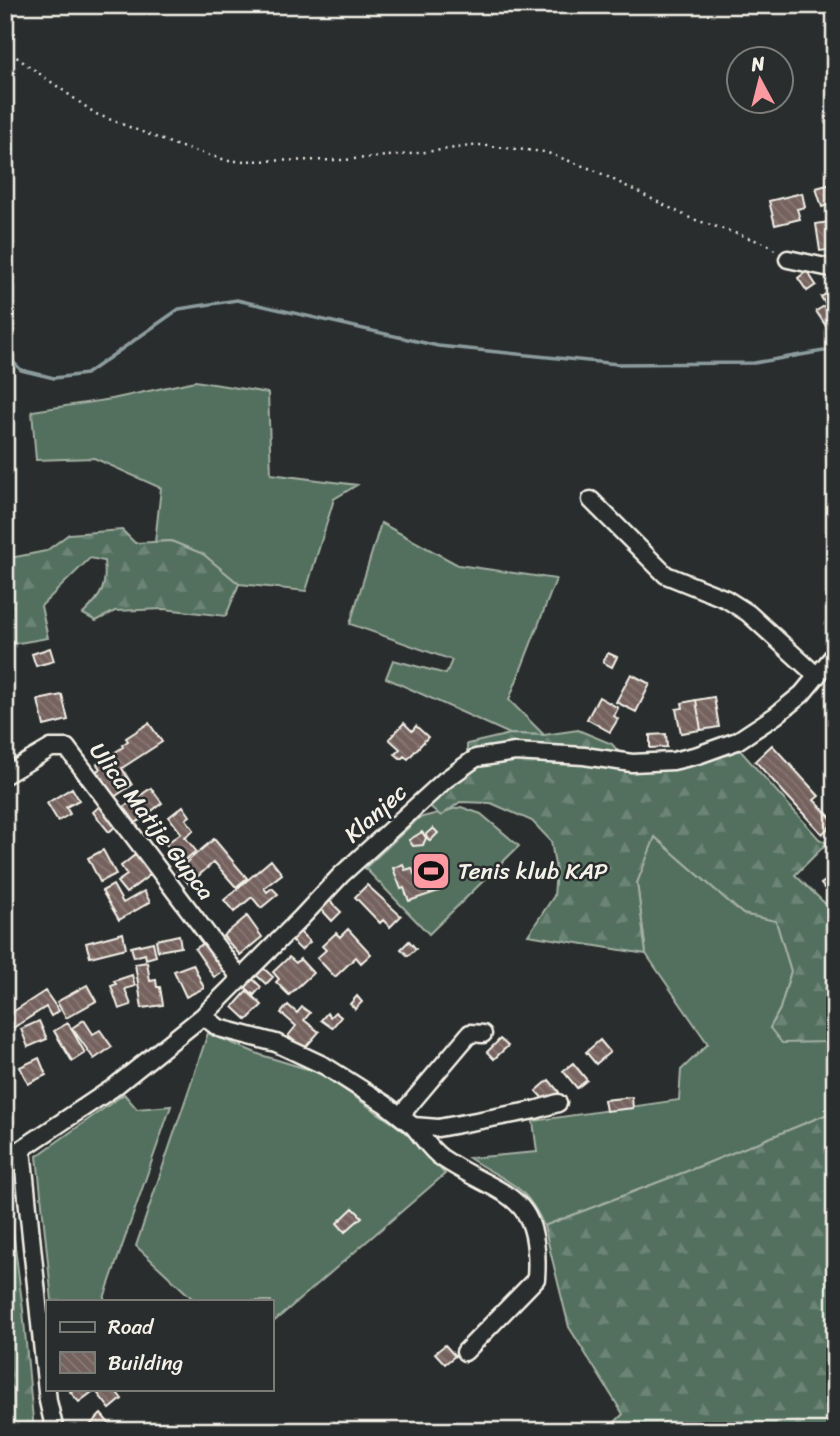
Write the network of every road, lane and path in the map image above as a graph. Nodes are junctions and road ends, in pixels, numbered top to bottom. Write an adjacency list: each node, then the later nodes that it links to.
1 (5, 49): 2 (path)
2 (788, 259): 3 (street)
3 (835, 269)
4 (591, 500): 6 (street)
5 (835, 654): 6 (street, Klanjec)
6 (817, 677): 8 (street, Klanjec)
7 (5, 775): 8 (street, Ulica Matije Gupca)
8 (241, 979): 9 (street, Klanjec)
9 (203, 1016): 12 (street); 13 (street, Klanjec)
10 (482, 1034): 12 (street)
11 (558, 1102): 12 (street)
12 (406, 1121): 15 (street)
13 (22, 1149): 14 (street, Klanjec); 16 (street)
14 (5, 1160)
15 (465, 1352)
16 (46, 1382)
17 (47, 1390): 18 (street)
18 (55, 1431)

